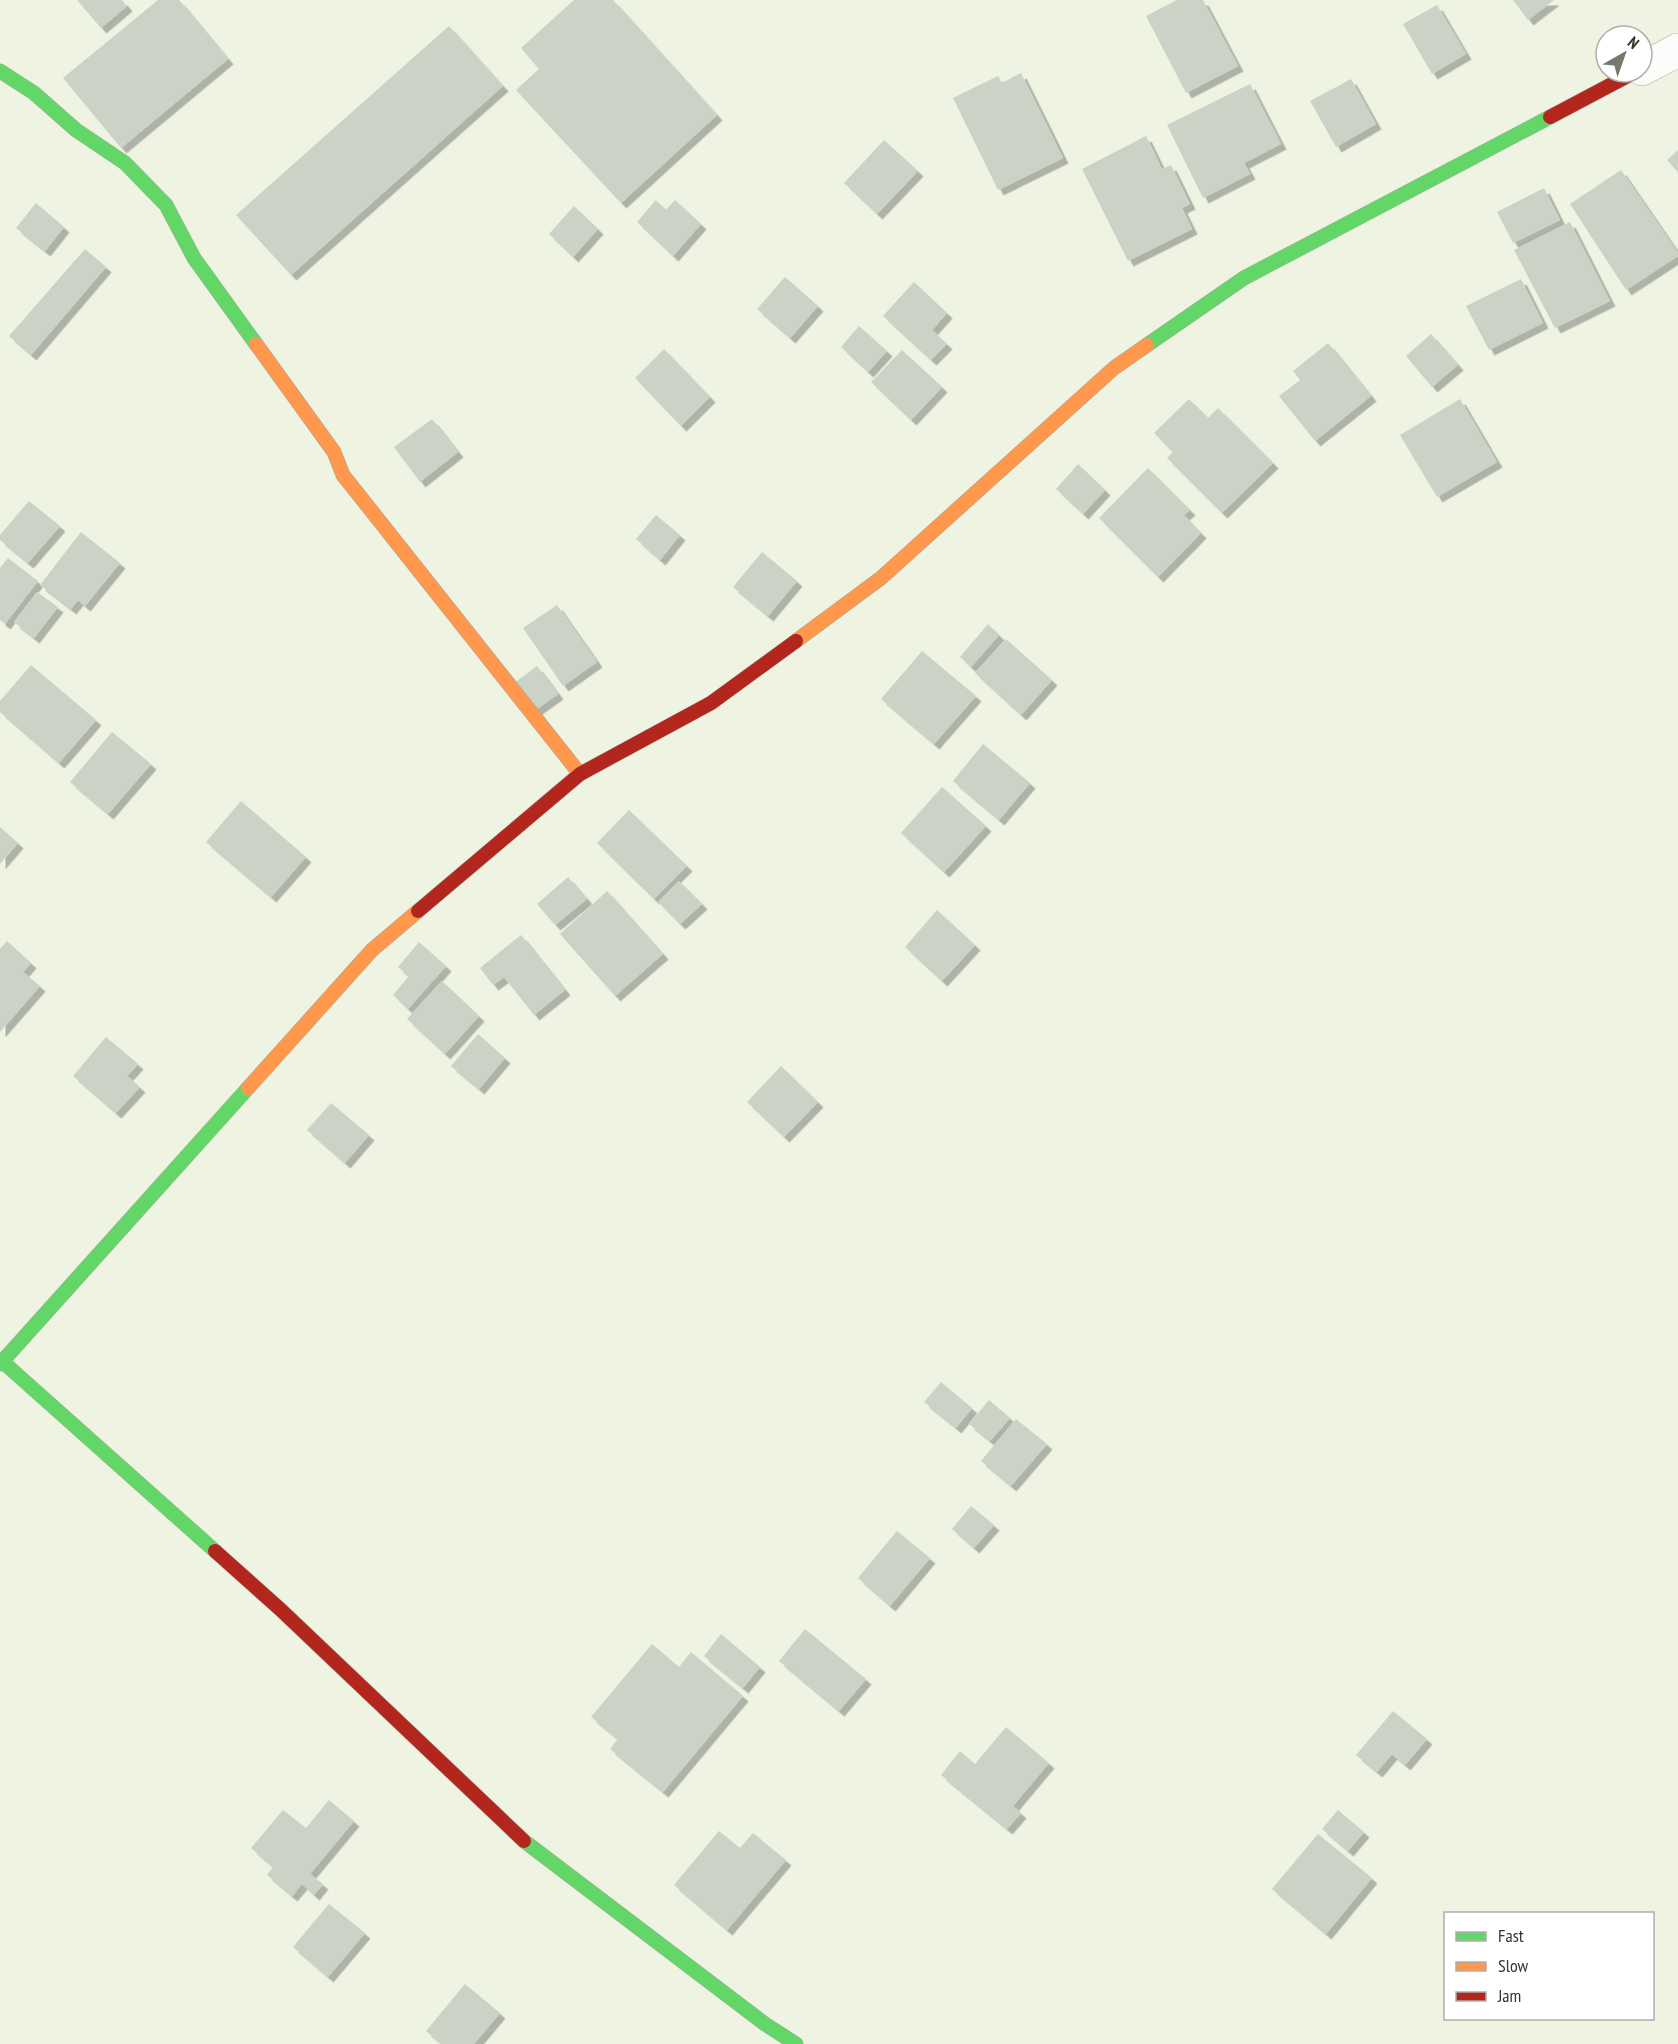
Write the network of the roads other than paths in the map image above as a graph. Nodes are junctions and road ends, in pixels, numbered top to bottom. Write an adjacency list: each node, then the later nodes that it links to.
1 (1678, 50): 2 (street)
2 (1654, 63)
3 (0, 71): 5 (street)
4 (1612, 84): 5 (street)
5 (580, 774): 6 (street)
6 (1, 1363): 7 (street)
7 (796, 2044)

